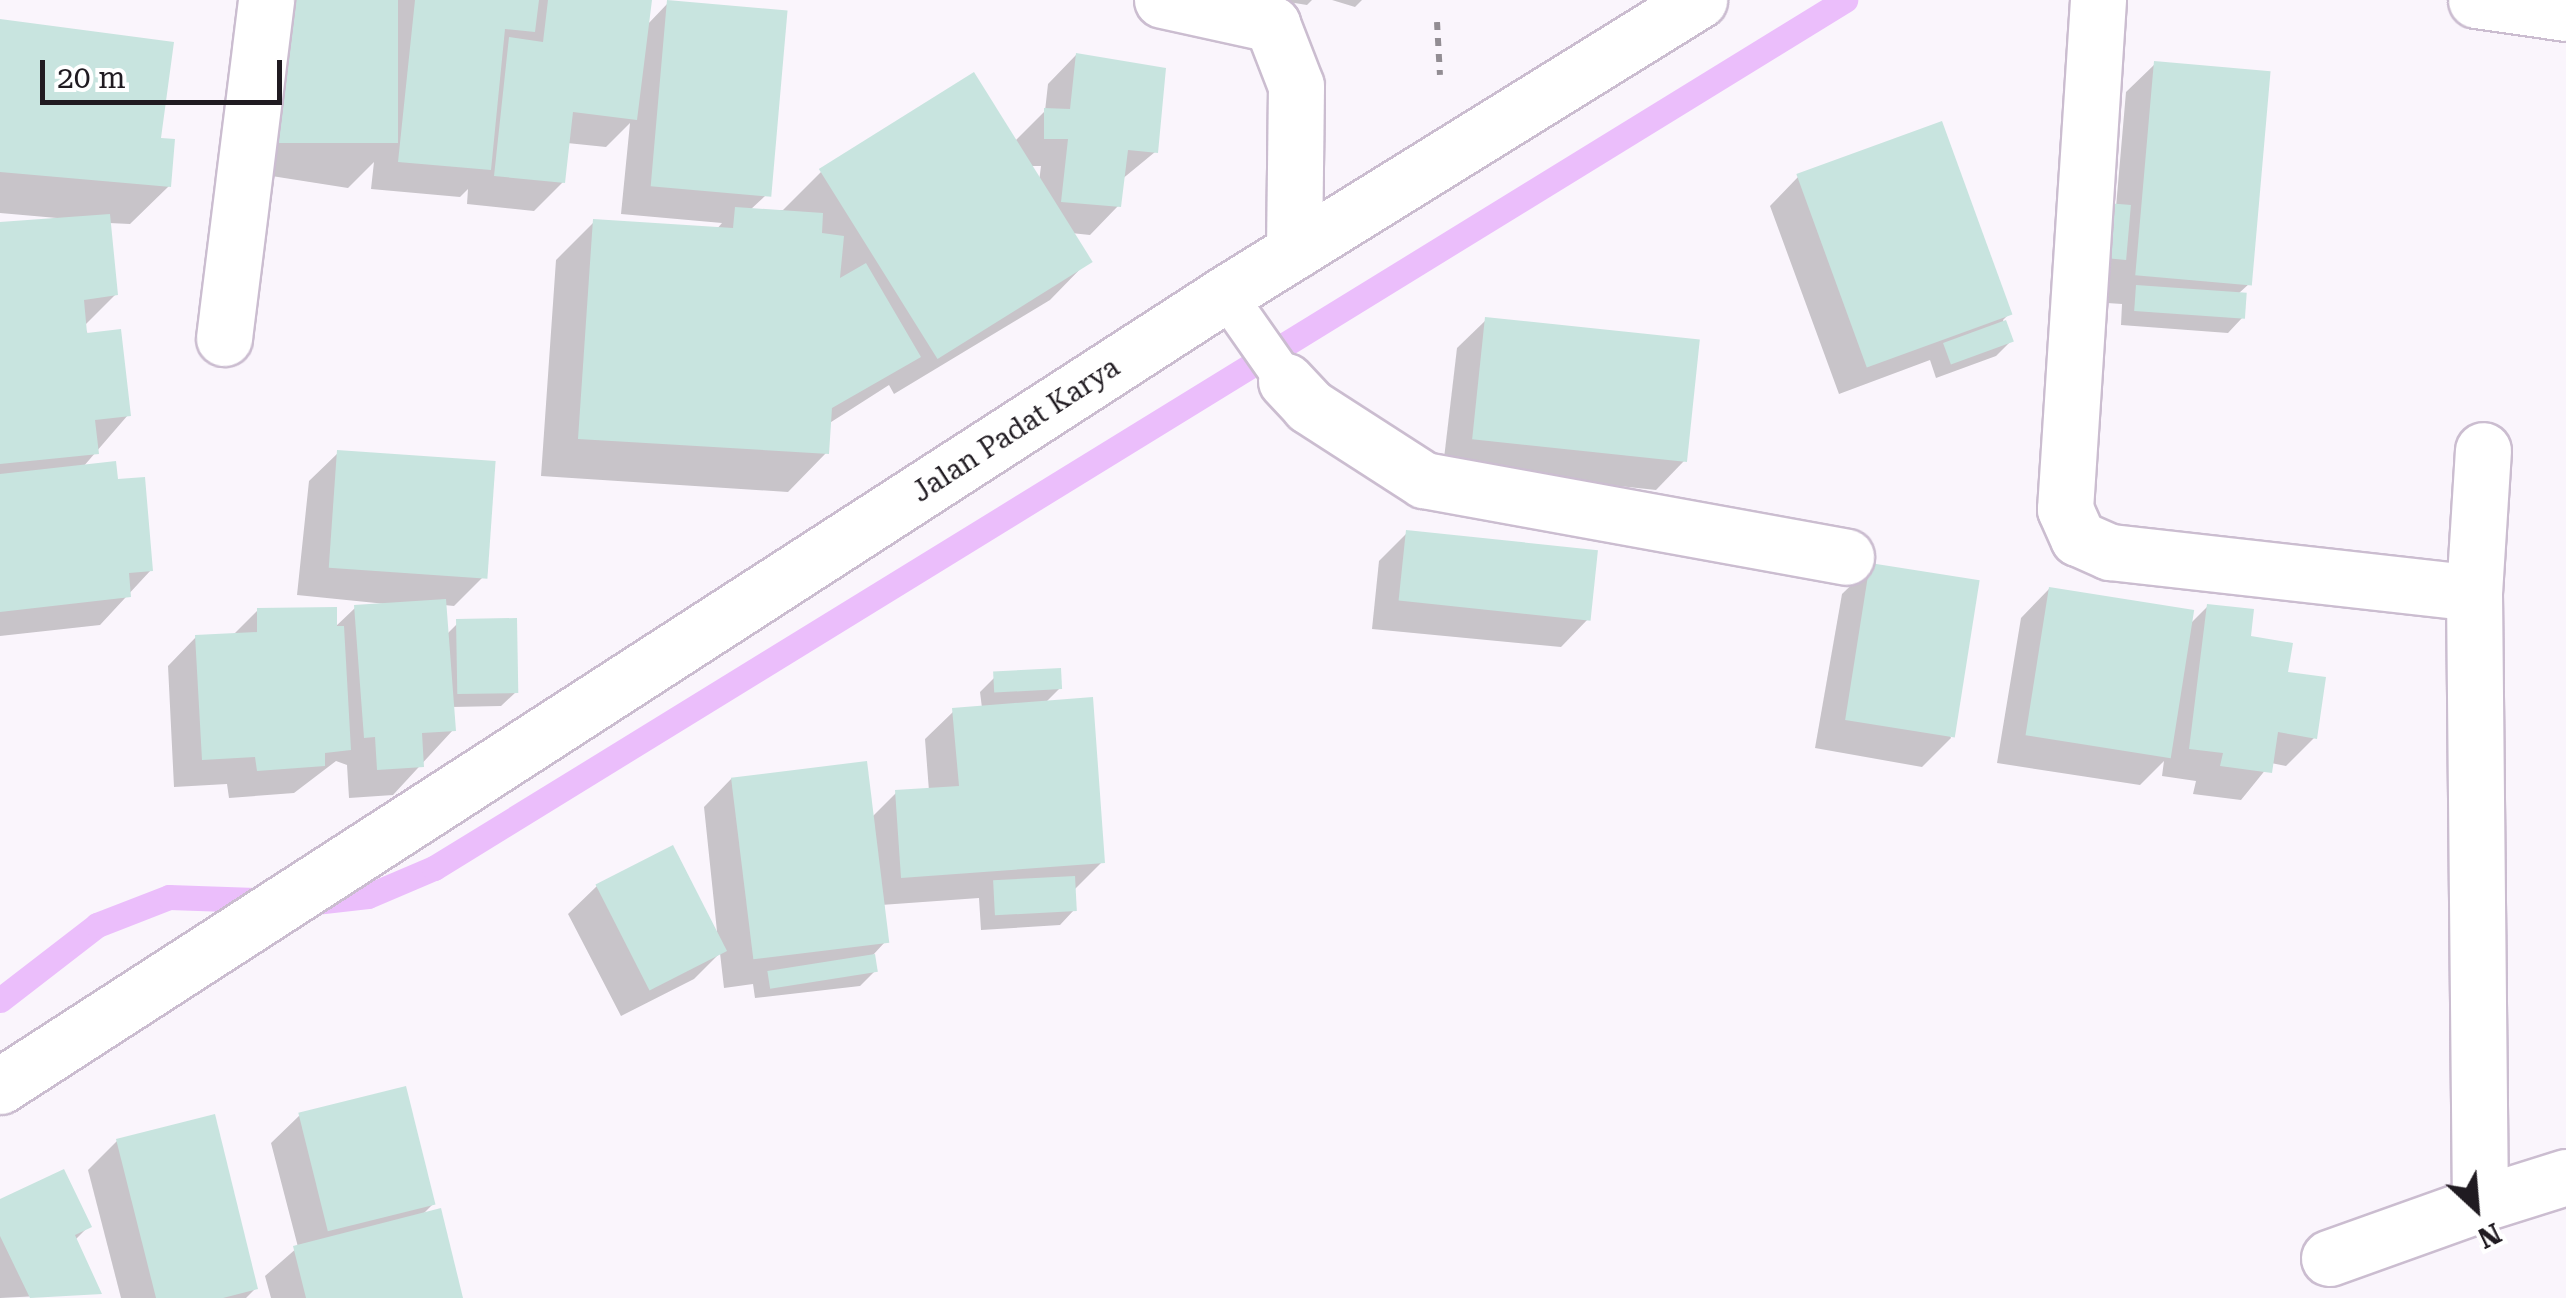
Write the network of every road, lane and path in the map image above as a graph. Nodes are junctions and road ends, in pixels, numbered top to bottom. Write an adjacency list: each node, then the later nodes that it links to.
1 (266, 0): 10 (street)
2 (1162, 0): 8 (street)
3 (1700, 0): 7 (street, Jalan Padat Karya)
4 (2098, 0): 14 (street)
5 (2476, 0): 6 (street)
6 (2566, 13)
7 (1642, 17): 8 (street, Jalan Padat Karya)
8 (1294, 251): 9 (street, Jalan Padat Karya)
9 (1233, 306): 11 (lane); 15 (street, Jalan Padat Karya)
10 (224, 338)
11 (1286, 381): 13 (street)
12 (2483, 450): 14 (street)
13 (1846, 557)
14 (2474, 594): 17 (street)
15 (0, 1086)
16 (2566, 1177): 17 (street)
17 (2480, 1204): 18 (street)
18 (2329, 1258)

